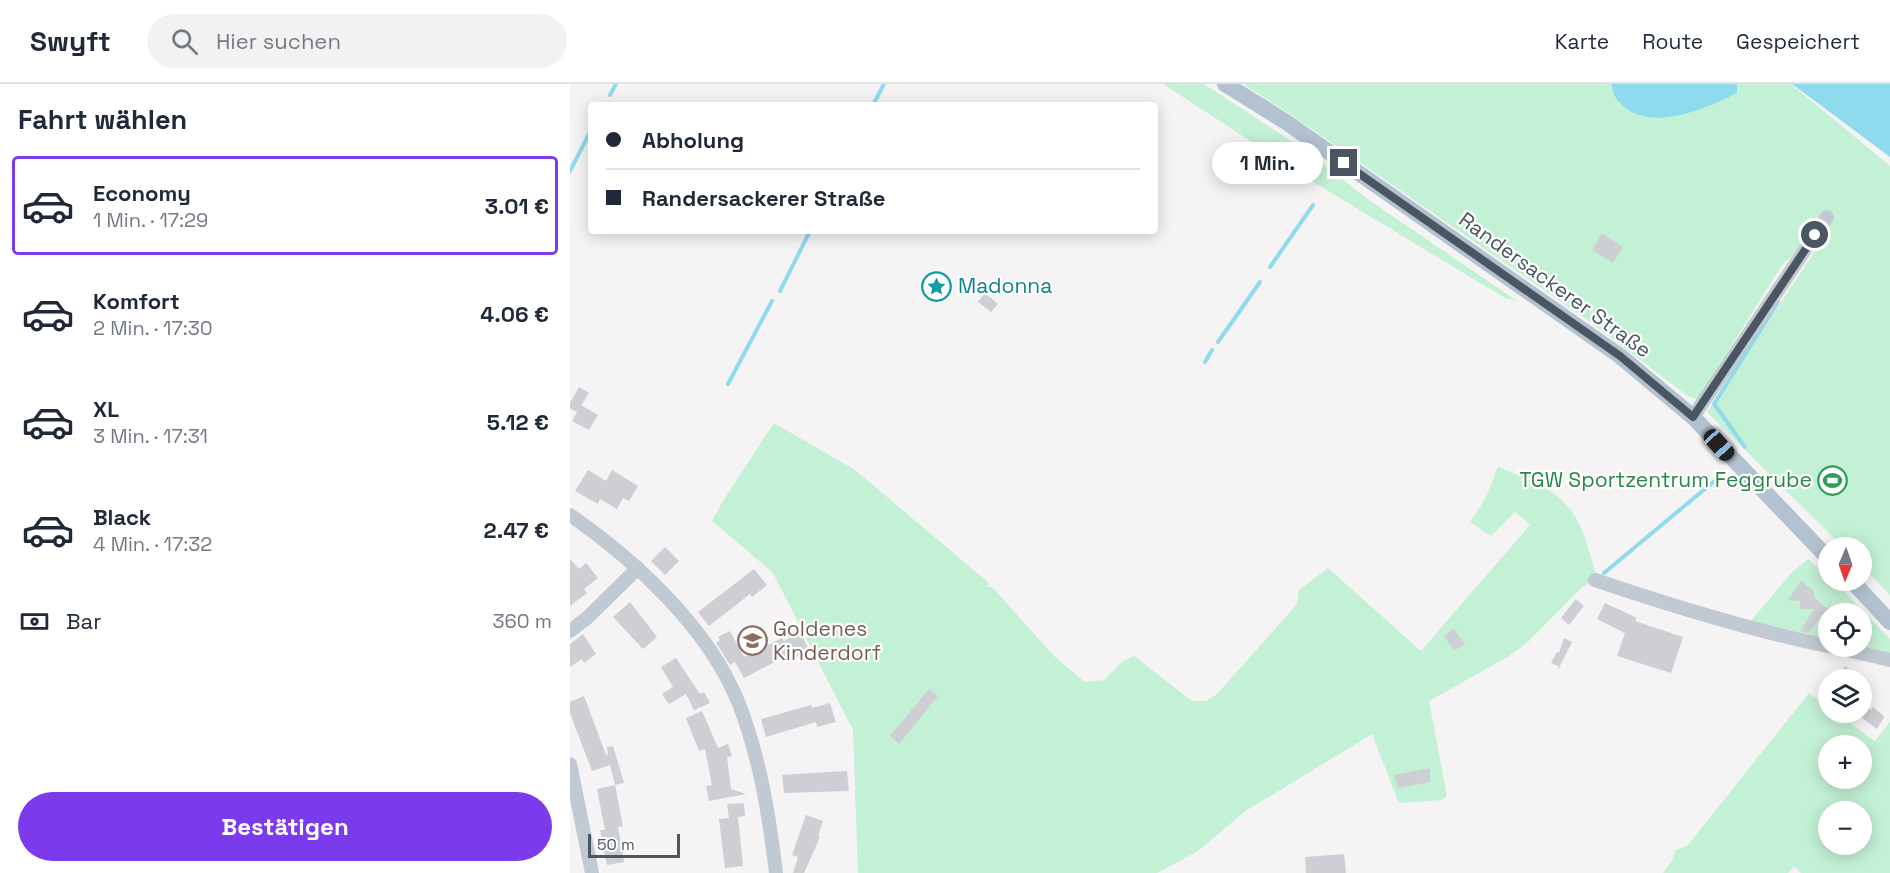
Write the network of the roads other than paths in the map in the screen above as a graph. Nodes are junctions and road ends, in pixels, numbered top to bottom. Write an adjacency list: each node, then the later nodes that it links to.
1 (1225, 84): 3 (main road, Randersackerer Straße)
2 (1827, 217): 3 (street)
3 (1693, 417): 5 (main road, Randersackerer Straße)
4 (570, 515): 6 (street)
5 (1818, 548)
6 (638, 568): 10 (street); 16 (street)
7 (1595, 580): 11 (street)
8 (1861, 591): 9 (main road)
9 (1890, 622)
10 (570, 631)
11 (1818, 644)
12 (1872, 656): 13 (street)
13 (1890, 660)
14 (570, 764): 15 (street)
15 (592, 873)
16 (776, 873)

